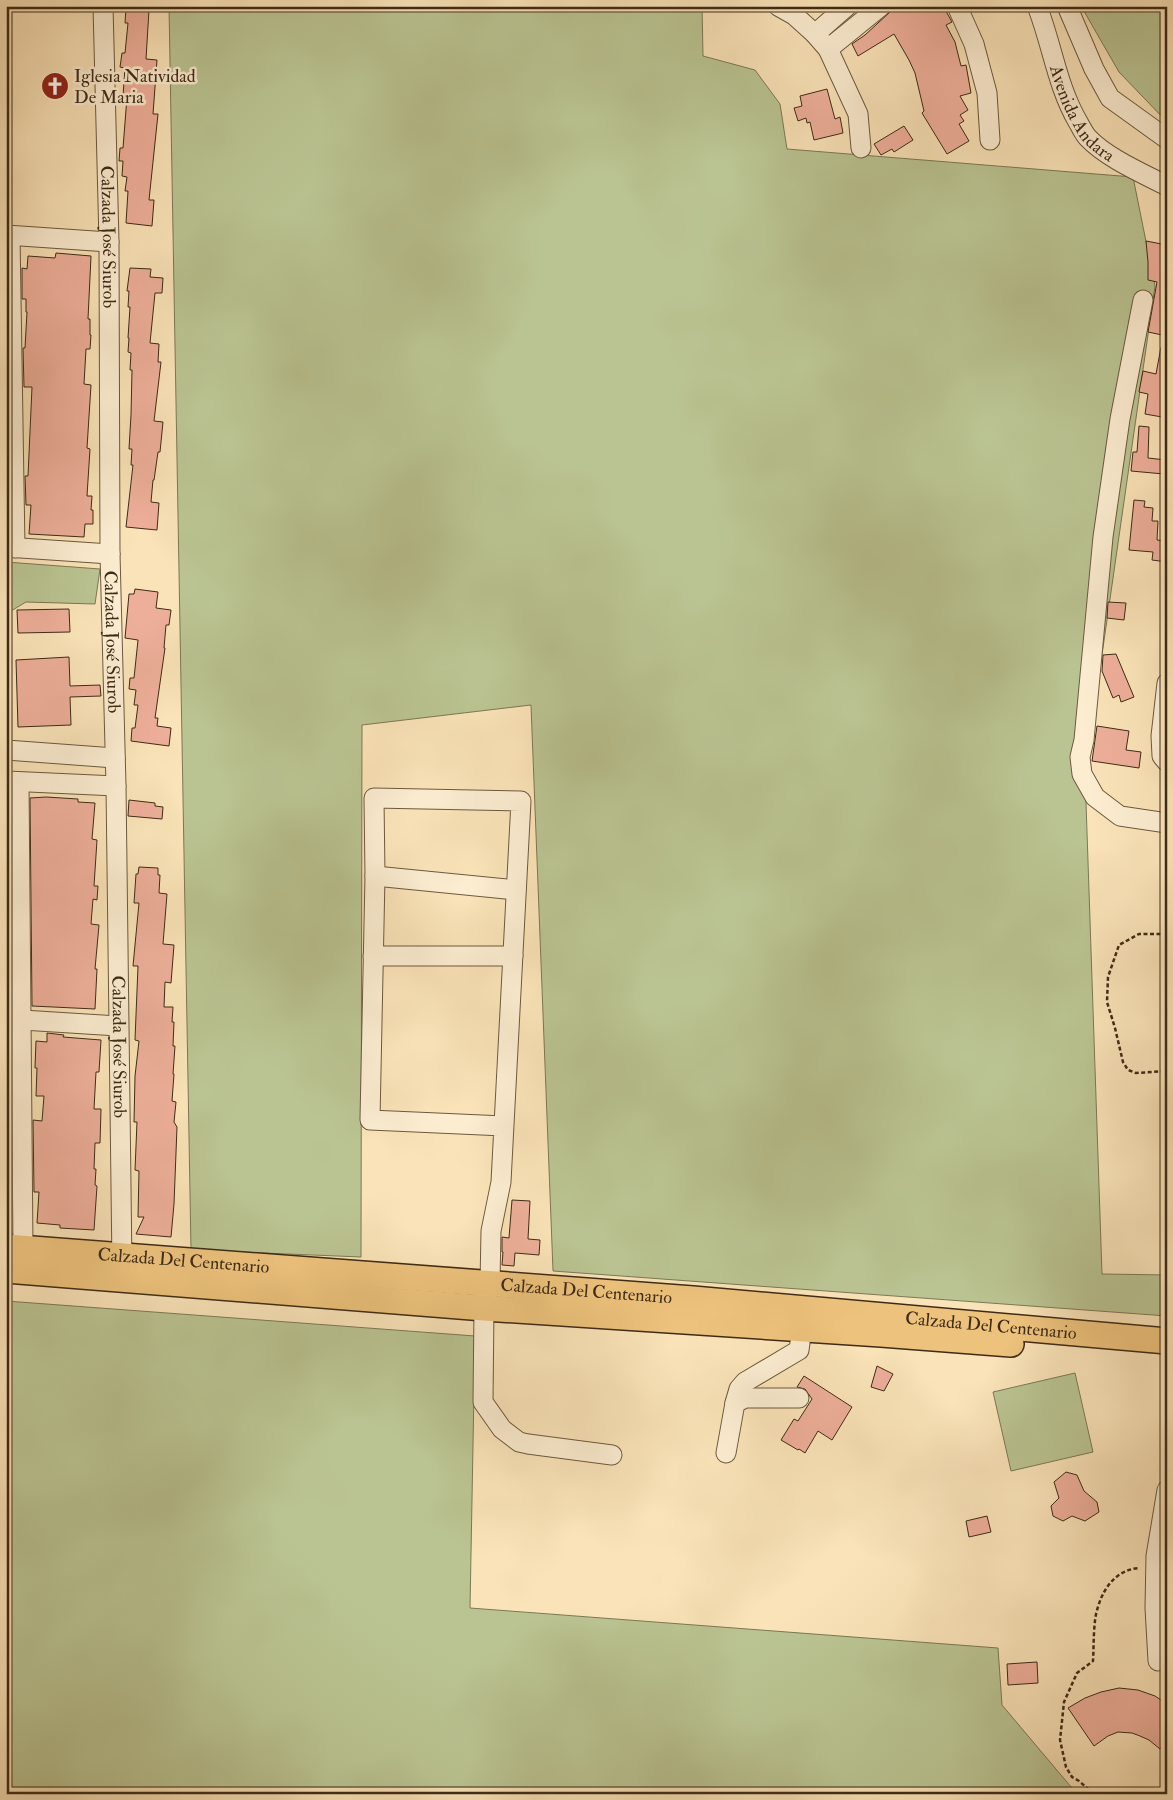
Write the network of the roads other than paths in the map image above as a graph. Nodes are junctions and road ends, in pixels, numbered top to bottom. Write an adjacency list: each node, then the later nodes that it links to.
1 (103, 6): 15 (street, Calzada José Siurob)
2 (778, 6): 8 (street)
3 (847, 6): 8 (street)
4 (881, 6): 9 (street)
5 (957, 6): 11 (street)
6 (1037, 6): 13 (street, Avenida Andara)
7 (1067, 6): 10 (street, Avenida Andara)
8 (815, 34): 9 (street)
9 (828, 49): 12 (street)
10 (1167, 139)
11 (990, 140)
12 (861, 148)
13 (1167, 186)
14 (8, 235): 15 (street); 17 (street)
15 (109, 242): 18 (street, Calzada José Siurob)
16 (1143, 300): 25 (street)
17 (11, 548): 18 (street)
18 (110, 554): 21 (street, Calzada José Siurob)
19 (1167, 683): 22 (street)
20 (6, 750): 21 (street)
21 (115, 758): 24 (street, Calzada José Siurob)
22 (1164, 759)
23 (13, 782): 24 (street); 30 (street)
24 (116, 786): 31 (street, Calzada José Siurob)
25 (1167, 823)
26 (375, 876): 27 (street); 27 (street); 28 (street)
27 (516, 890): 29 (street)
28 (373, 956): 29 (street); 32 (street)
29 (513, 956): 32 (street)
30 (13, 1019): 31 (street); 33 (street)
31 (118, 1026): 34 (street, Calzada José Siurob)
32 (504, 1126): 36 (street)
33 (15, 1248): 34 (main road, Calzada Del Centenario)
34 (122, 1268): 35 (main road, Calzada Del Centenario); 36 (main road, Calzada Del Centenario); 37 (main road, Calzada Del Centenario)
35 (6, 1270)
36 (490, 1284): 37 (street); 39 (main road, Calzada Del Centenario)
37 (484, 1308): 38 (main road, Calzada Del Centenario); 46 (street)
38 (802, 1328): 40 (street); 41 (main road, Calzada Del Centenario)
39 (1167, 1341)
40 (788, 1357): 42 (street); 44 (street)
41 (1167, 1357)
42 (777, 1398): 43 (street); 44 (street)
43 (799, 1398)
44 (735, 1403): 45 (street)
45 (726, 1453)
46 (612, 1455)
47 (1167, 1490): 48 (street)
48 (1158, 1661)

